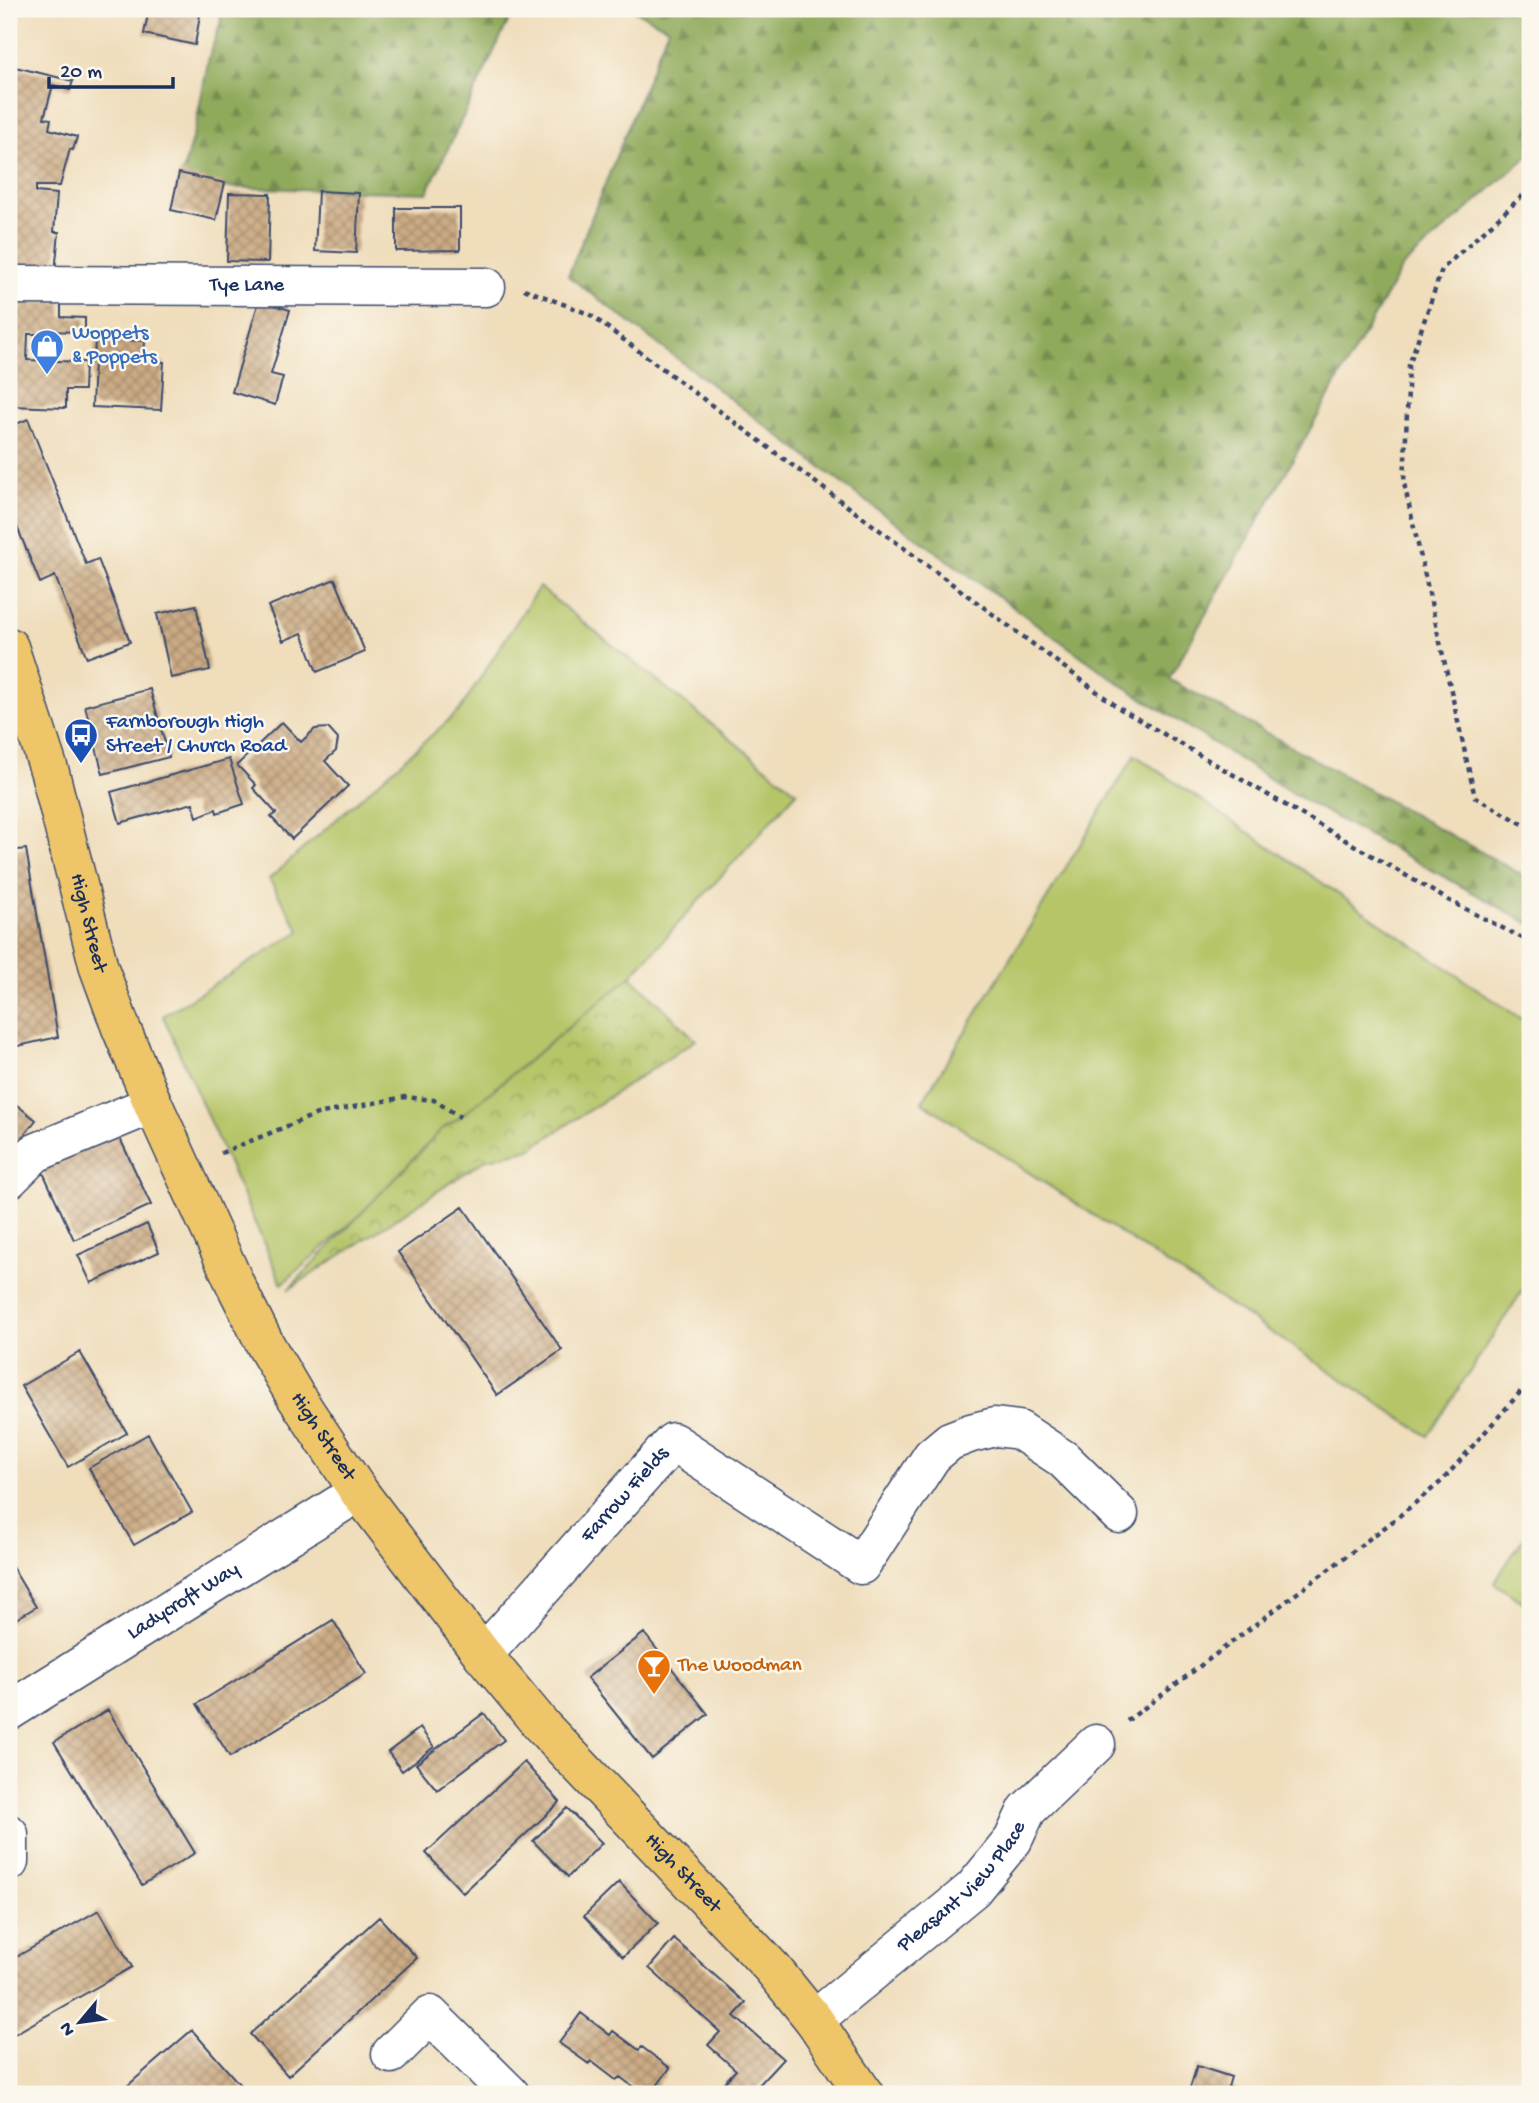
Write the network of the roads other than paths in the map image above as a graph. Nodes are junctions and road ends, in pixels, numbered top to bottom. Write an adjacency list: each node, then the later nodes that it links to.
1 (9, 285): 2 (street, Tye Lane)
2 (486, 286)
3 (9, 647): 4 (main road, High Street)
4 (15, 685): 5 (main road, High Street)
5 (153, 1104): 6 (street); 7 (main road, High Street)
6 (9, 1179)
7 (359, 1492): 9 (main road, High Street); 10 (street, Ladycroft Way)
8 (1119, 1514): 9 (street, Farrow Fields)
9 (483, 1655): 14 (main road, High Street)
10 (9, 1711)
11 (1096, 1744): 14 (street, Pleasant View Place)
12 (9, 1834): 13 (street)
13 (9, 1862)
14 (814, 2020): 17 (main road, High Street)
15 (391, 2054): 16 (street)
16 (510, 2094)
17 (864, 2094)

